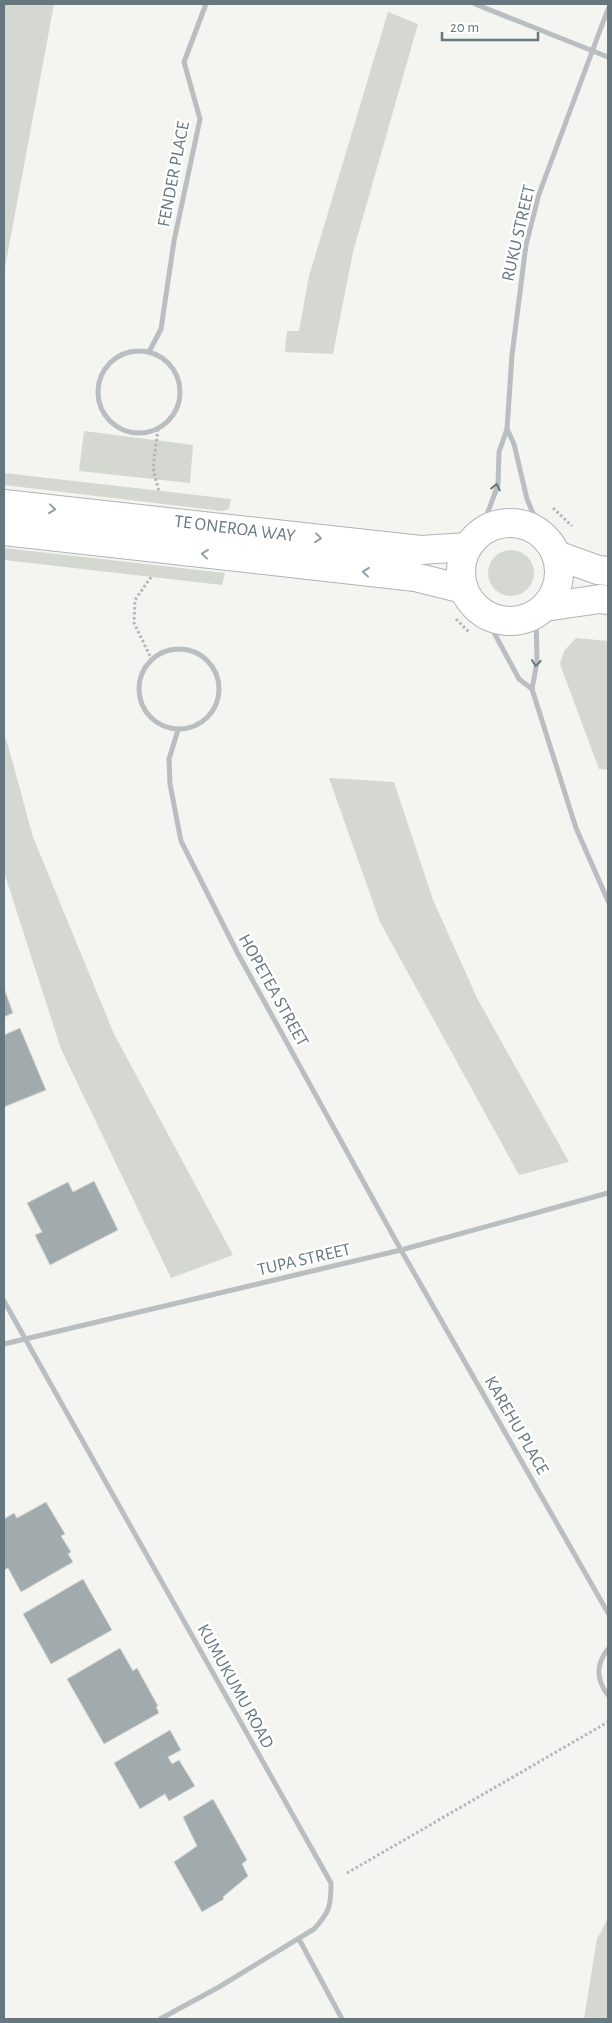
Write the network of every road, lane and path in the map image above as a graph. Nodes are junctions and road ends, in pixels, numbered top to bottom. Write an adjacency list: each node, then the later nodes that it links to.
1 (206, 4): 6 (street, FENDER PLACE)
2 (475, 4): 4 (street)
3 (608, 9): 4 (street, RUKU STREET)
4 (592, 51): 5 (street); 8 (street, RUKU STREET)
5 (608, 57)
6 (148, 352): 7 (street); 7 (street)
7 (158, 429): 9 (path)
8 (507, 429): 14 (street, RUKU STREET, one-way to 8); 15 (street, RUKU STREET)
9 (159, 496)
10 (546, 503): 13 (path)
11 (4, 504): 14 (street, TE ONEROA WAY, one-way to 14)
12 (4, 531): 18 (street, TE ONEROA WAY, one-way to 12)
13 (580, 531)
14 (474, 540): 15 (street, TE ONEROA WAY); 18 (street)
15 (549, 545): 16 (street, TE ONEROA WAY); 20 (street)
16 (608, 571)
17 (151, 572): 23 (path)
18 (463, 589): 22 (street)
19 (608, 600): 20 (street)
20 (541, 611): 22 (street); 24 (street, one-way to 24)
21 (452, 616): 22 (path)
22 (480, 626): 24 (street)
23 (152, 660): 25 (street); 25 (street)
24 (532, 690): 26 (street)
25 (178, 730): 28 (street, HOPETEA STREET)
26 (608, 901)
27 (608, 1193): 28 (street, TUPA STREET)
28 (402, 1250): 30 (street, TUPA STREET); 32 (street, KAREHU PLACE)
29 (4, 1302): 30 (street, KUMUKUMU ROAD)
30 (24, 1339): 31 (street, TUPA STREET); 36 (street, KUMUKUMU ROAD)
31 (4, 1344)
32 (608, 1613)
33 (608, 1649): 34 (street)
34 (608, 1695)
35 (608, 1722): 36 (path)
36 (330, 1882): 37 (street)
37 (299, 1939): 38 (street); 39 (street)
38 (160, 2019)
39 (342, 2019)

